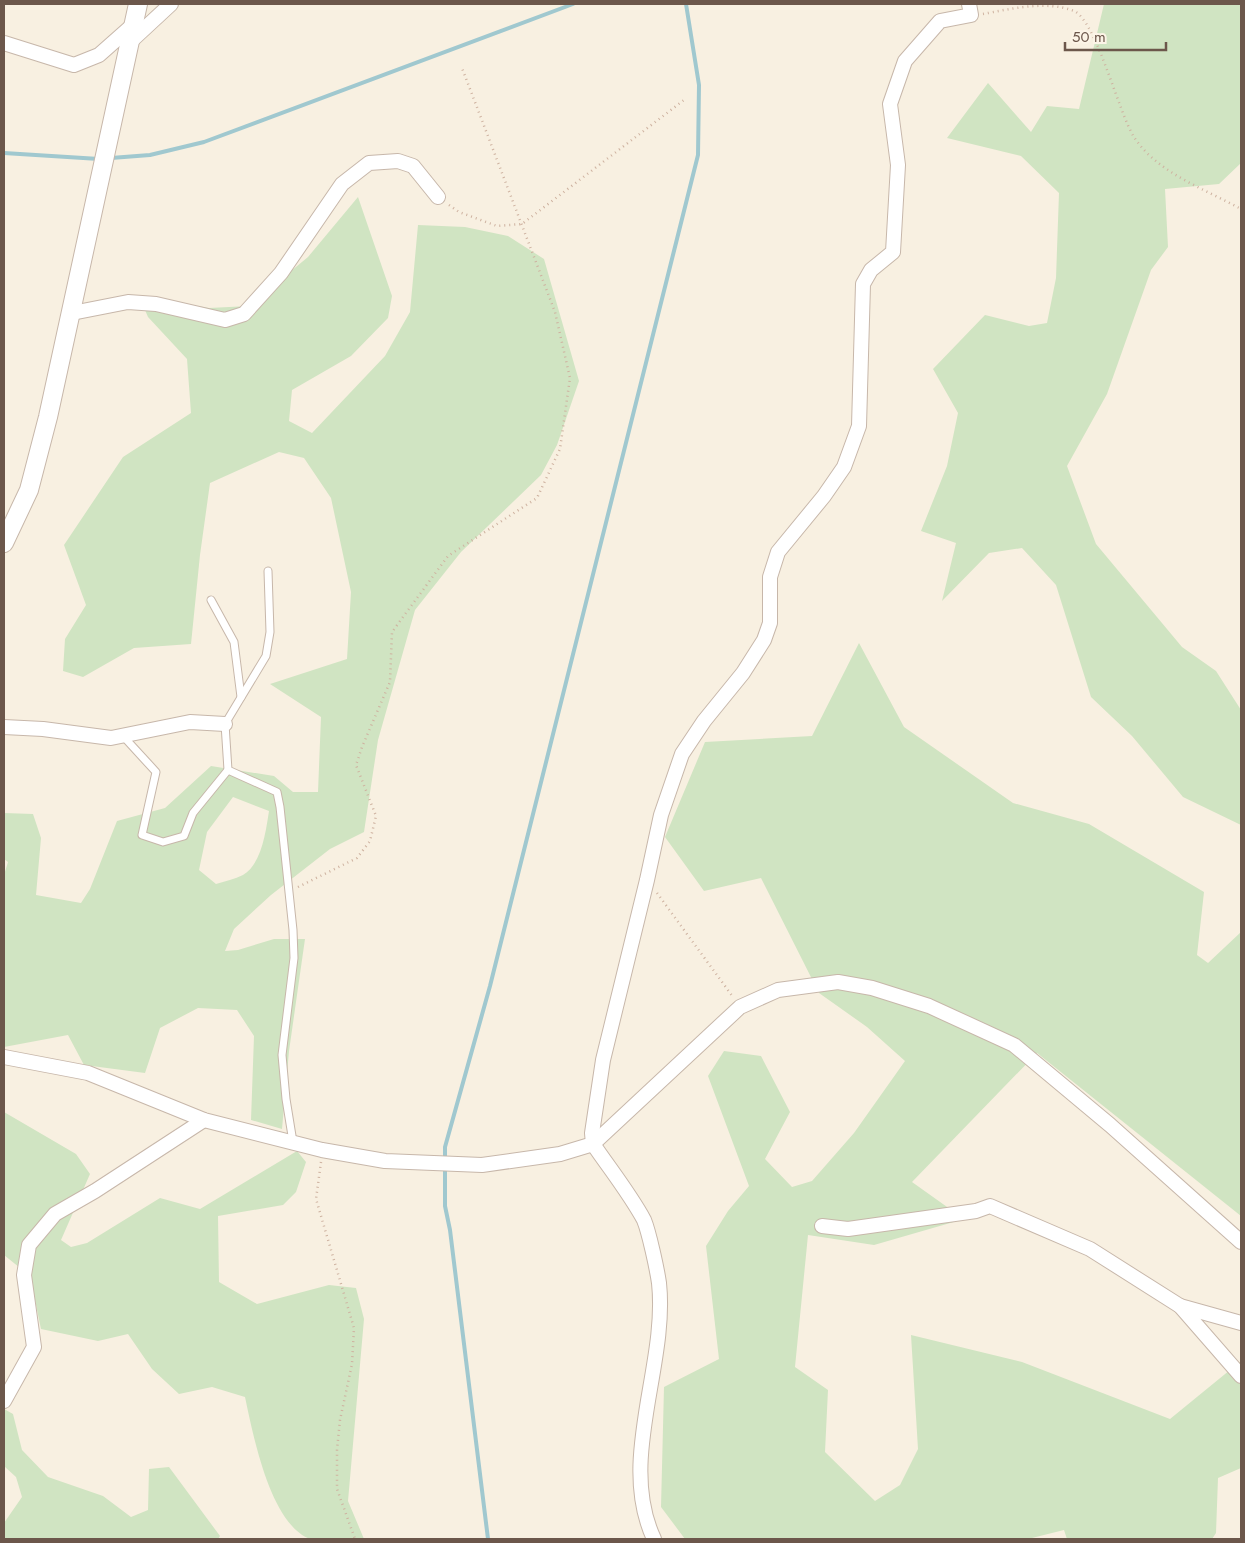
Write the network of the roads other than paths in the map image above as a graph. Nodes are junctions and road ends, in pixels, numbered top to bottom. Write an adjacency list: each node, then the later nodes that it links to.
1 (138, 4): 4 (street)
2 (170, 4): 5 (street)
3 (970, 10): 20 (street)
4 (134, 24): 5 (street); 6 (street)
5 (130, 42): 8 (street)
6 (4, 43)
7 (438, 196): 8 (street)
8 (72, 313): 9 (street)
9 (4, 543)
10 (268, 571): 12 (lane)
11 (211, 600): 12 (lane)
12 (242, 697): 13 (lane)
13 (225, 724): 15 (street); 16 (lane)
14 (4, 727): 15 (street)
15 (123, 736): 16 (lane)
16 (228, 770): 19 (lane)
17 (4, 1058): 18 (street)
18 (204, 1120): 19 (street); 26 (street)
19 (293, 1142): 20 (street)
20 (593, 1144): 22 (street); 27 (street)
21 (822, 1226): 23 (street)
22 (1241, 1242)
23 (1180, 1306): 24 (street); 25 (street)
24 (1241, 1323)
25 (1241, 1376)
26 (4, 1400)
27 (654, 1539)

